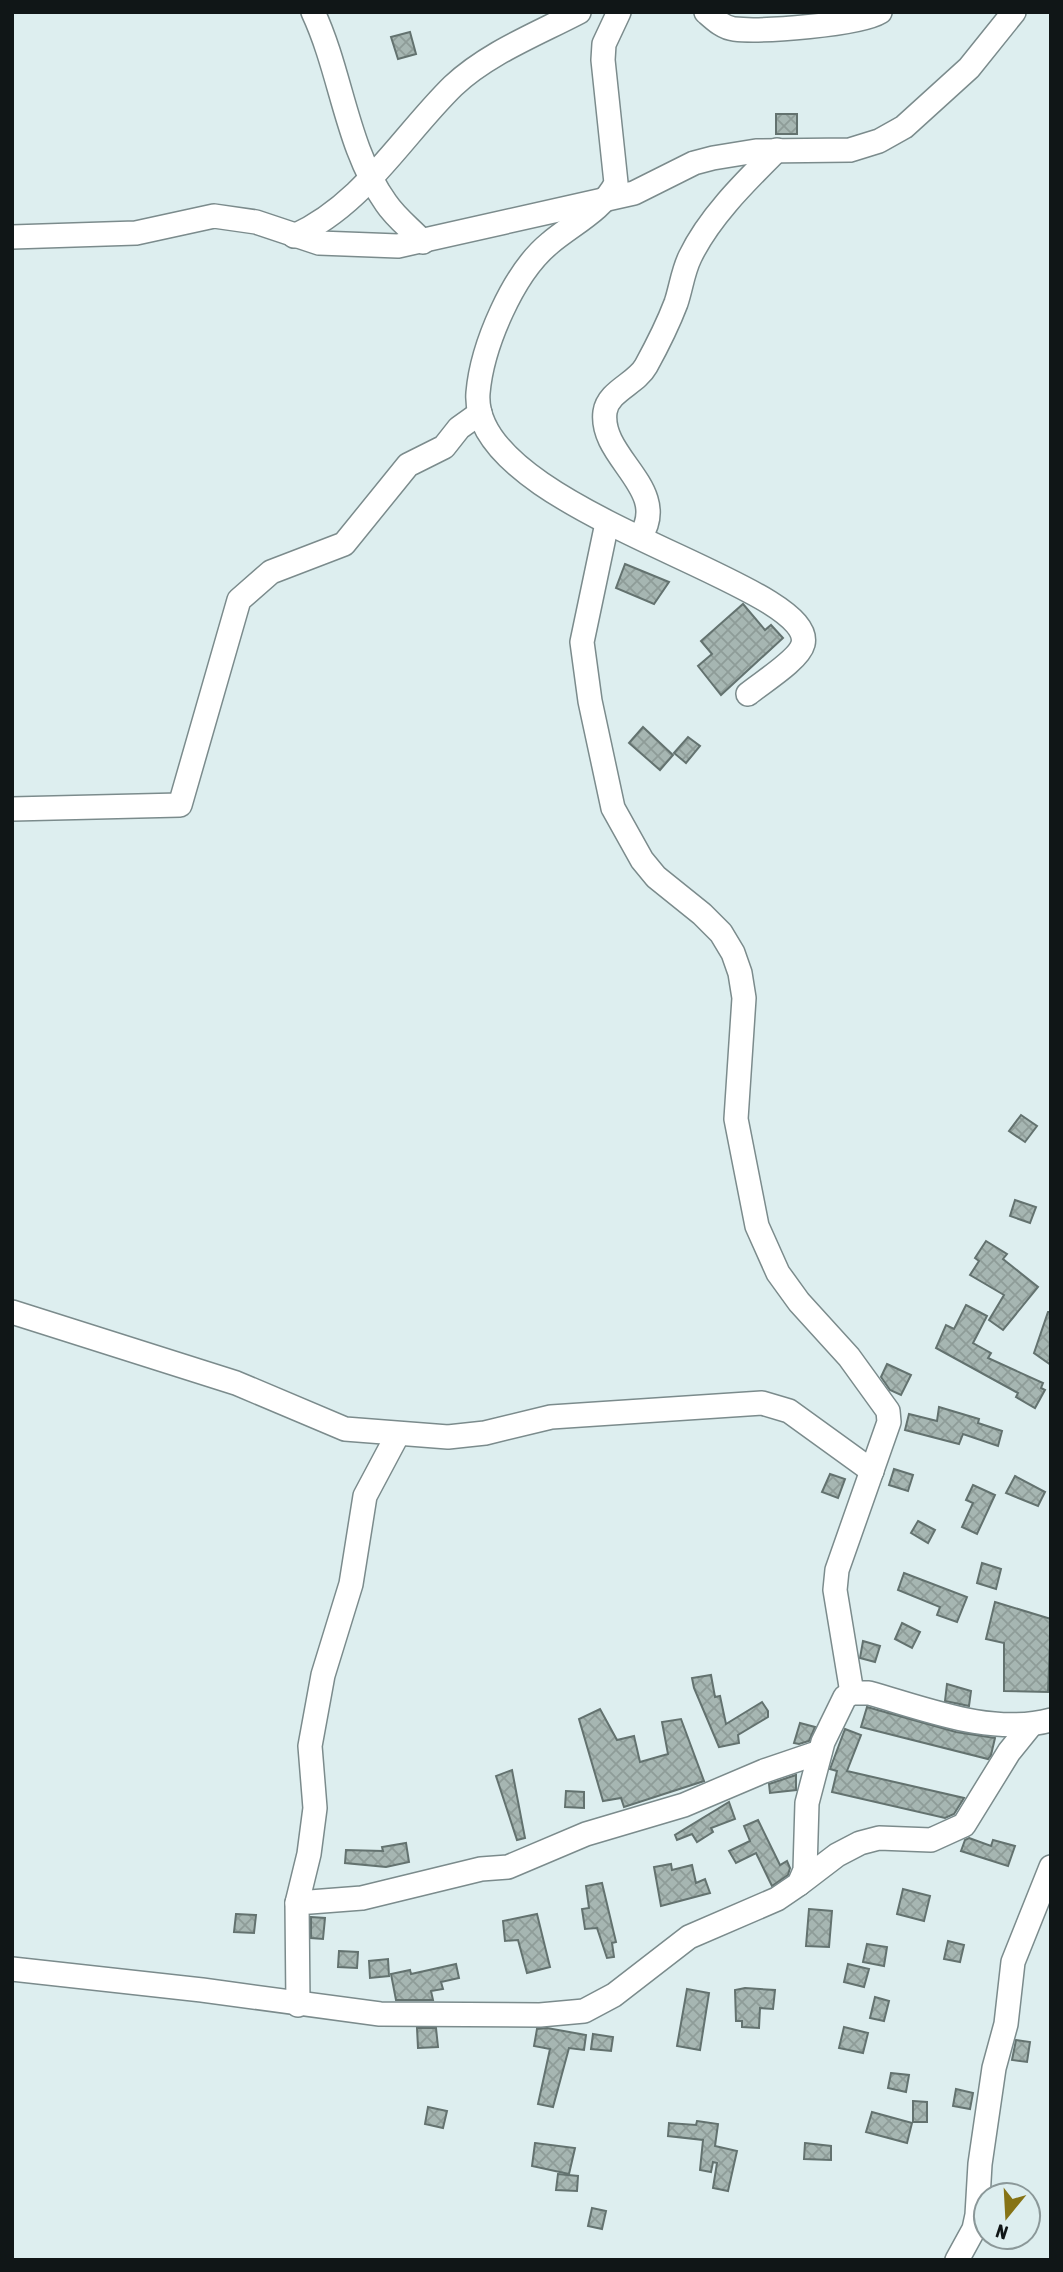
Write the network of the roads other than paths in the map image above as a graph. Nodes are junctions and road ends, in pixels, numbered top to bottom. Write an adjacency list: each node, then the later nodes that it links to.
1 (313, 12): 8 (street)
2 (579, 12): 8 (street)
3 (706, 12): 4 (street)
4 (880, 12)
5 (1014, 12): 7 (street)
6 (620, 13): 9 (street)
7 (777, 150): 9 (street); 15 (street)
8 (372, 177): 10 (street); 12 (street)
9 (604, 200): 12 (street); 13 (street)
10 (294, 236): 11 (street); 12 (street)
11 (12, 237)
12 (424, 242)
13 (480, 413): 14 (street); 17 (street)
14 (607, 523): 15 (street); 20 (street)
15 (640, 537): 16 (street)
16 (748, 694)
17 (12, 809)
18 (12, 1312): 19 (street)
19 (398, 1434): 20 (street); 26 (street)
20 (872, 1471): 21 (street)
21 (852, 1693): 22 (street); 23 (street)
22 (1040, 1723): 25 (street)
23 (820, 1752): 25 (street); 26 (street)
24 (1051, 1867): 29 (street)
25 (799, 1884): 28 (street)
26 (297, 1903): 28 (street)
27 (12, 1969): 28 (street)
28 (298, 2005)
29 (957, 2260)

